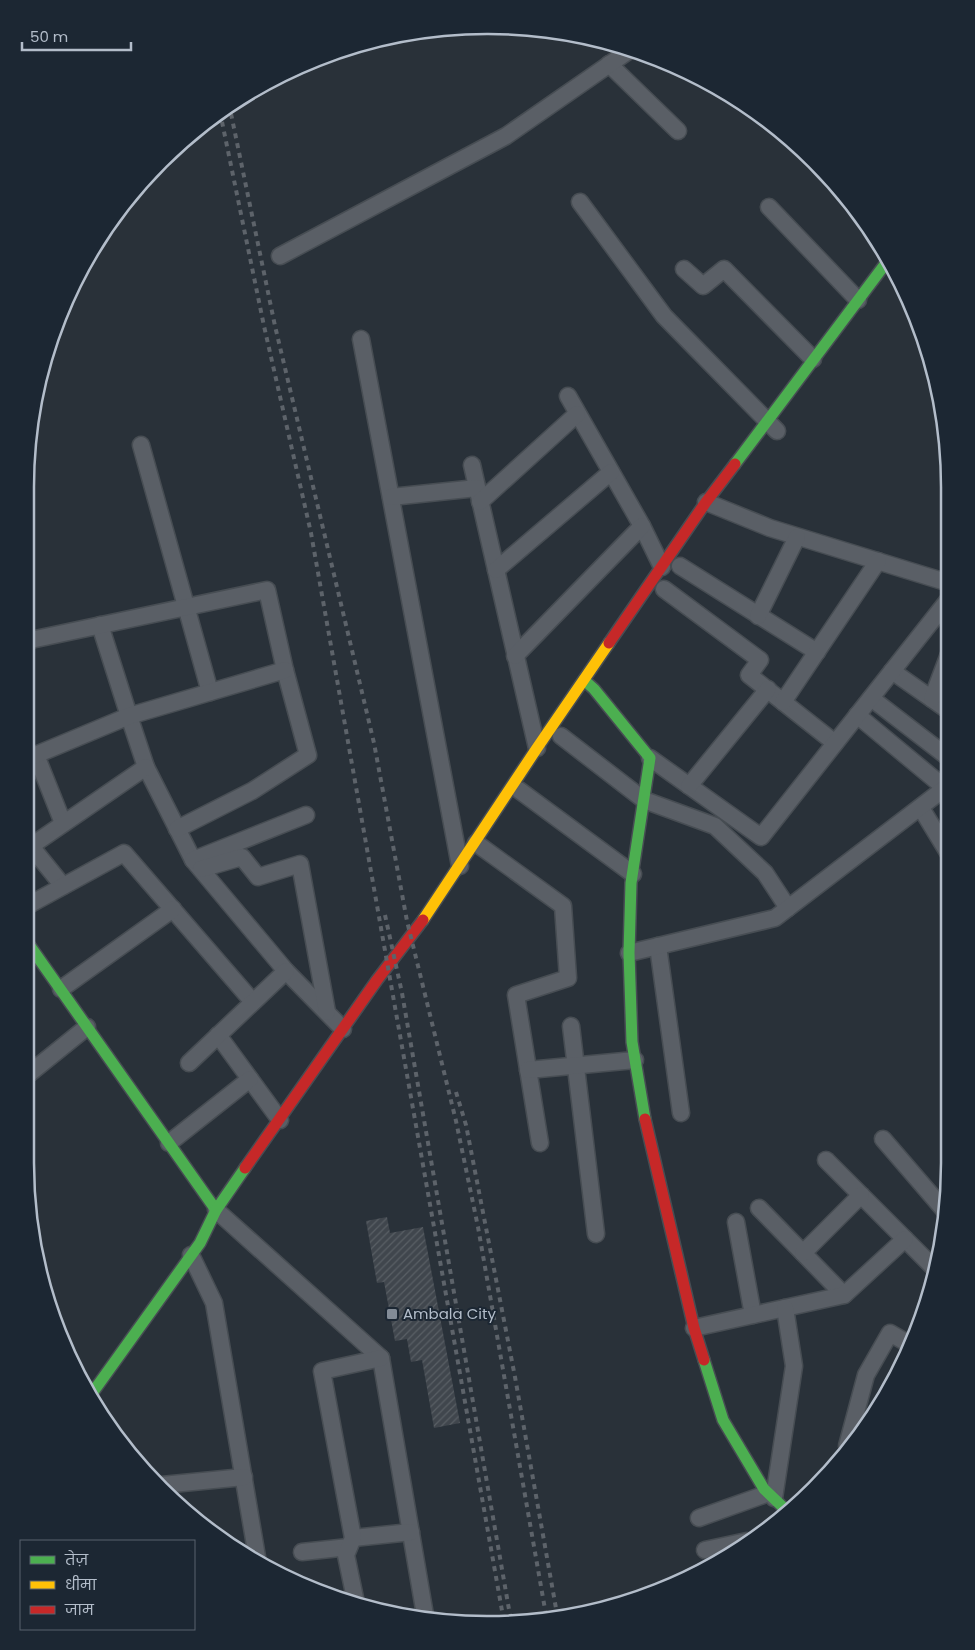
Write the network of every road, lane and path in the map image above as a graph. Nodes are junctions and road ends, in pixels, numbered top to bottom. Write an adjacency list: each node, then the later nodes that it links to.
1 (623, 55): 2 (street)
2 (609, 64): 3 (street); 6 (street)
3 (678, 131)
4 (580, 202): 14 (street)
5 (769, 207): 9 (street)
6 (280, 256)
7 (883, 267): 9 (main road)
8 (684, 269): 11 (street)
9 (858, 300): 11 (main road)
10 (361, 339): 19 (street)
11 (813, 359): 14 (main road)
12 (568, 396): 13 (street)
13 (577, 414): 17 (street); 18 (street)
14 (775, 428): 20 (main road)
15 (141, 445): 27 (street)
16 (472, 465): 18 (street)
17 (611, 472): 21 (street); 24 (street)
18 (479, 495): 19 (street); 24 (street)
19 (391, 497): 68 (street)
20 (717, 507): 22 (street); 25 (main road)
21 (642, 526): 25 (street); 33 (street)
22 (797, 536): 23 (street); 29 (street)
23 (878, 561): 26 (street); 32 (street)
24 (496, 570): 33 (street)
25 (670, 576): 29 (street); 37 (main road); 38 (street)
26 (941, 581)
27 (187, 607): 30 (street); 34 (street); 39 (street)
28 (941, 609): 35 (street)
29 (758, 616): 32 (street)
30 (100, 625): 31 (street); 45 (street)
31 (34, 639)
32 (817, 652): 42 (street)
33 (514, 656): 50 (street)
34 (285, 670): 39 (street); 62 (street)
35 (892, 671): 40 (street); 41 (street)
36 (941, 675): 41 (street)
37 (584, 680): 50 (main road); 51 (main road)
38 (768, 689): 42 (street); 55 (street)
39 (210, 692): 45 (street)
40 (871, 698): 44 (street); 48 (street)
41 (932, 699): 43 (street)
42 (784, 702): 47 (street)
43 (941, 705)
44 (857, 715): 47 (street); 54 (street)
45 (128, 716): 49 (street); 53 (street)
46 (561, 736): 58 (street)
47 (835, 743): 55 (street)
48 (941, 752)
49 (34, 756)
50 (539, 756): 56 (main road); 64 (main road)
51 (650, 758): 55 (street); 58 (main road)
52 (34, 763): 61 (street)
53 (146, 767): 61 (street); 62 (street)
54 (941, 782)
55 (689, 786)
56 (519, 790): 64 (main road); 69 (street)
57 (941, 792): 59 (street)
58 (644, 800): 69 (main road); 72 (street)
59 (921, 808): 65 (street); 72 (street)
60 (306, 815): 67 (street)
61 (64, 824): 63 (street)
62 (177, 829): 67 (street)
63 (34, 839)
64 (478, 840): 68 (main road); 89 (street)
65 (941, 841)
66 (34, 849): 70 (street)
67 (197, 865): 77 (street); 80 (street)
68 (460, 866): 83 (main road)
69 (633, 874): 76 (main road)
70 (64, 886): 71 (street); 73 (street)
71 (34, 902)
72 (788, 908): 74 (street)
73 (173, 909): 78 (street); 79 (street)
74 (658, 946): 76 (street); 91 (street)
75 (34, 951): 78 (main road)
76 (629, 954): 85 (main road)
77 (286, 971): 79 (street); 80 (street)
78 (61, 989): 82 (main road)
79 (253, 1002): 84 (street)
80 (327, 1012): 83 (street)
81 (571, 1026): 87 (street)
82 (87, 1027): 88 (street); 94 (main road)
83 (343, 1028): 92 (main road)
84 (218, 1035): 86 (street); 90 (street)
85 (635, 1060): 87 (street); 111 (main road)
86 (188, 1063)
87 (576, 1066): 89 (street); 102 (street)
88 (34, 1070)
89 (528, 1070): 95 (street)
90 (250, 1079): 92 (street); 94 (street)
91 (682, 1113)
92 (280, 1120): 100 (main road)
93 (883, 1139): 98 (street)
94 (169, 1143): 100 (main road)
95 (540, 1143)
96 (826, 1160): 97 (street)
97 (861, 1195): 104 (street); 105 (street)
98 (939, 1204)
99 (759, 1208): 105 (street)
100 (216, 1210): 103 (main road); 106 (main road); 113 (street)
101 (736, 1222): 110 (street)
102 (596, 1234)
103 (190, 1235)
104 (905, 1239): 107 (street); 108 (street)
105 (803, 1253): 108 (street)
106 (191, 1255): 114 (main road); 116 (street)
107 (930, 1264)
108 (844, 1295): 109 (street)
109 (785, 1308): 110 (street); 118 (street)
110 (753, 1315): 111 (street)
111 (694, 1328): 118 (main road)
112 (905, 1341): 115 (street)
113 (381, 1358): 121 (street); 122 (street)
114 (95, 1389)
115 (851, 1433)
116 (244, 1477): 117 (street); 125 (street)
117 (168, 1484)
118 (771, 1496): 119 (main road); 120 (street)
119 (783, 1507)
120 (699, 1518)
121 (411, 1532): 122 (street); 128 (street)
122 (351, 1542): 126 (street); 127 (street)
123 (732, 1545): 124 (street)
124 (705, 1550)
125 (256, 1552)
126 (302, 1552)
127 (355, 1596)
128 (423, 1611)

